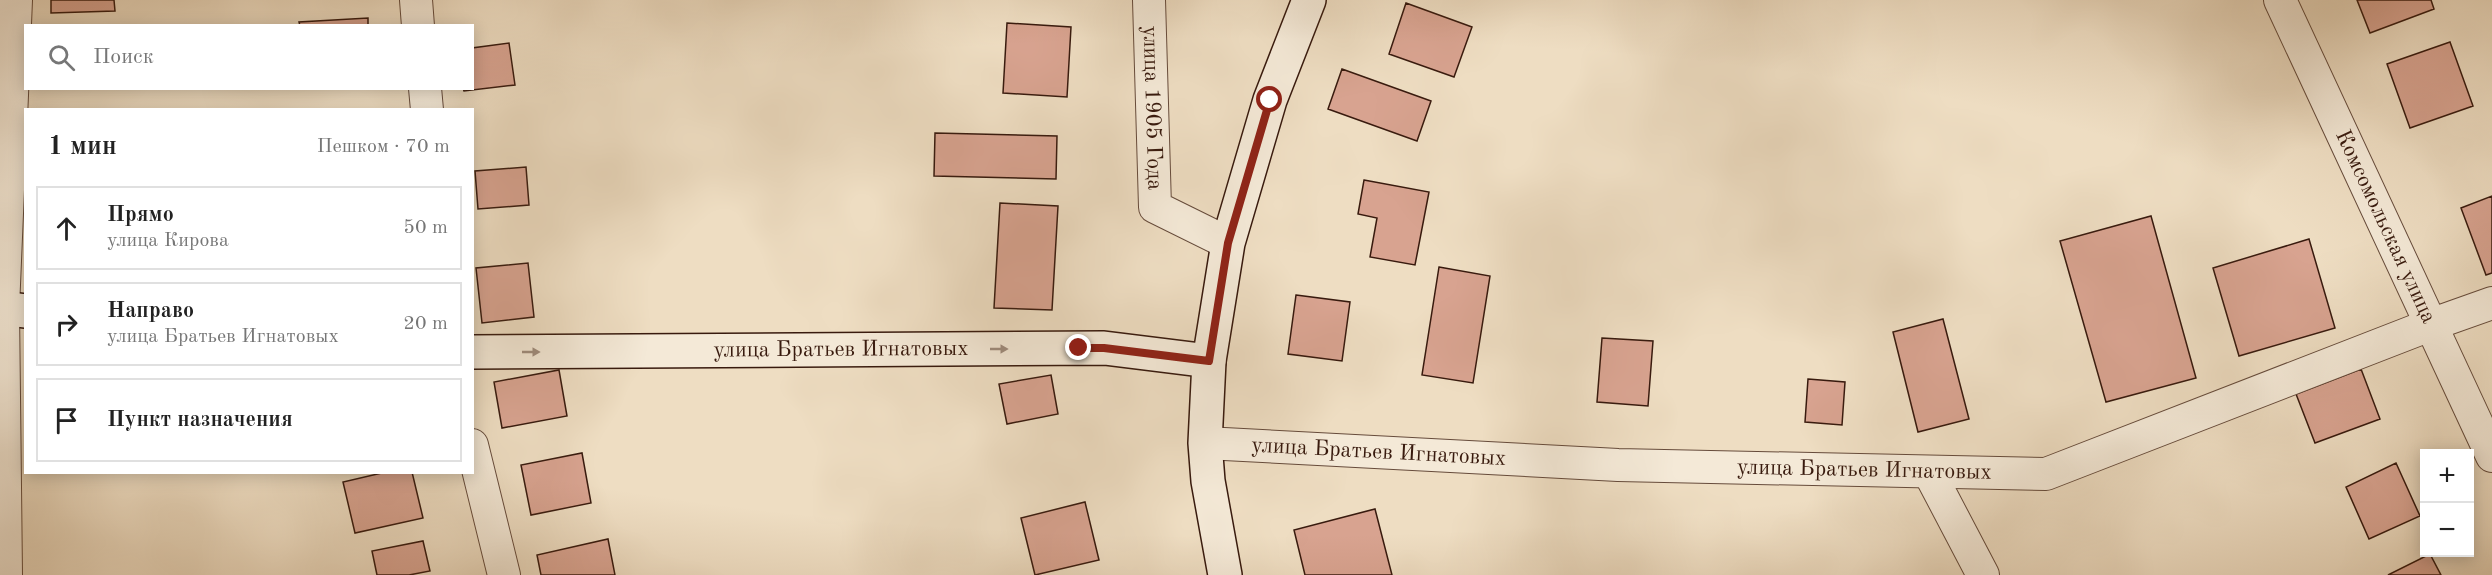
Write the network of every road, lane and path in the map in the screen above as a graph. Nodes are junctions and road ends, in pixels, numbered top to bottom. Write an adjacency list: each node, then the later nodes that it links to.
1 (16, 0): 11 (street)
2 (416, 0): 6 (street)
3 (1149, 0): 9 (street, улица 1905 Года)
4 (1309, 0): 9 (street)
5 (2280, 0): 12 (street, Комсомольская улица)
6 (418, 24)
7 (424, 90): 8 (street)
8 (427, 108)
9 (1228, 243): 14 (street)
10 (2492, 303): 12 (street, улица Братьев Игнатовых)
11 (9, 309): 19 (street)
12 (2430, 325): 17 (street, Комсомольская улица); 18 (street, улица Братьев Игнатовых)
13 (474, 352): 14 (street, улица Братьев Игнатовых, one-way to 14)
14 (1209, 361): 15 (street)
15 (1205, 443): 18 (street, улица Братьев Игнатовых); 21 (street)
16 (474, 453): 20 (street)
17 (2492, 456)
18 (1929, 472): 22 (street)
19 (6, 575)
20 (504, 575)
21 (1225, 575)
22 (1983, 575)

